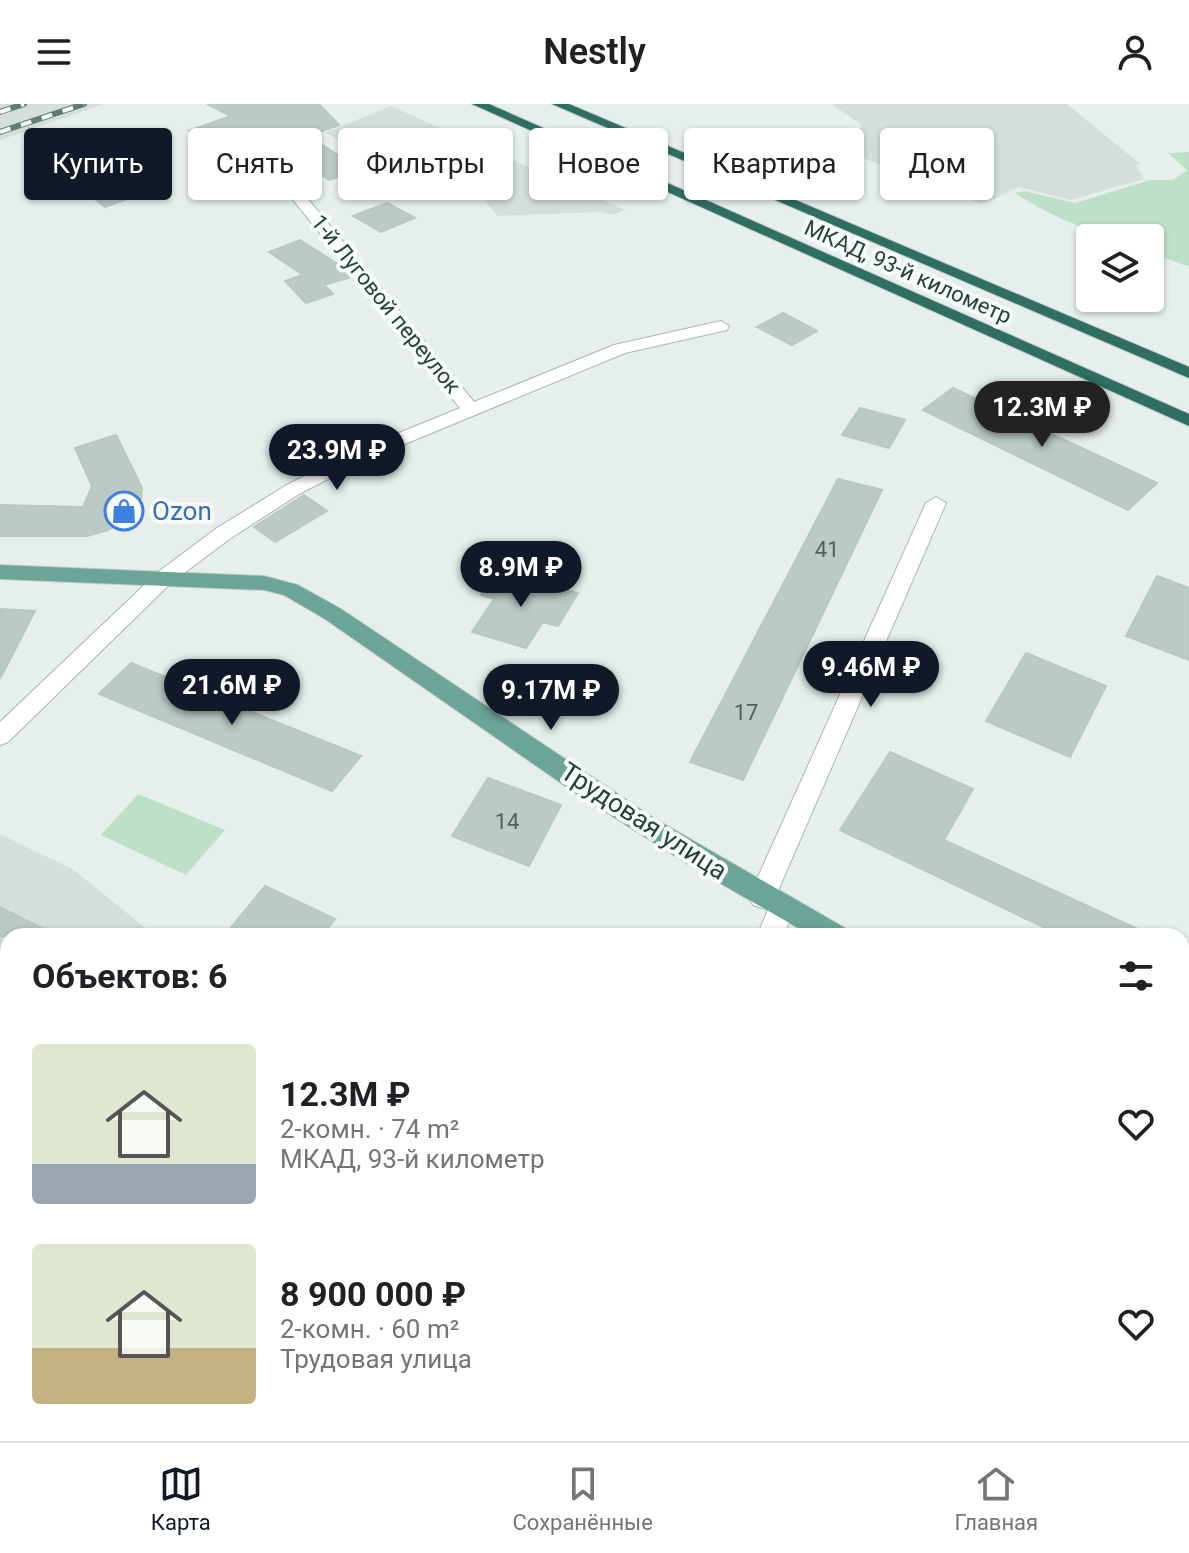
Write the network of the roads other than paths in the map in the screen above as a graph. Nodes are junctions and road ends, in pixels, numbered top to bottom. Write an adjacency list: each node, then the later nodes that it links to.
1 (478, 104): 7 (highway, МКАД, 93-й километр)
2 (558, 104): 5 (highway, МКАД, 93-й километр)
3 (301, 200): 6 (street, 1-й Луговой переулок)
4 (721, 326): 6 (street)
5 (1189, 373)
6 (470, 409): 10 (street)
7 (1189, 421)
8 (936, 503): 12 (street)
9 (0, 572): 10 (main road, Трудовая улица)
10 (165, 577): 11 (street); 12 (main road, Трудовая улица)
11 (0, 736)
12 (772, 902): 13 (street); 14 (main road, Трудовая улица)
13 (770, 928)
14 (821, 928)

